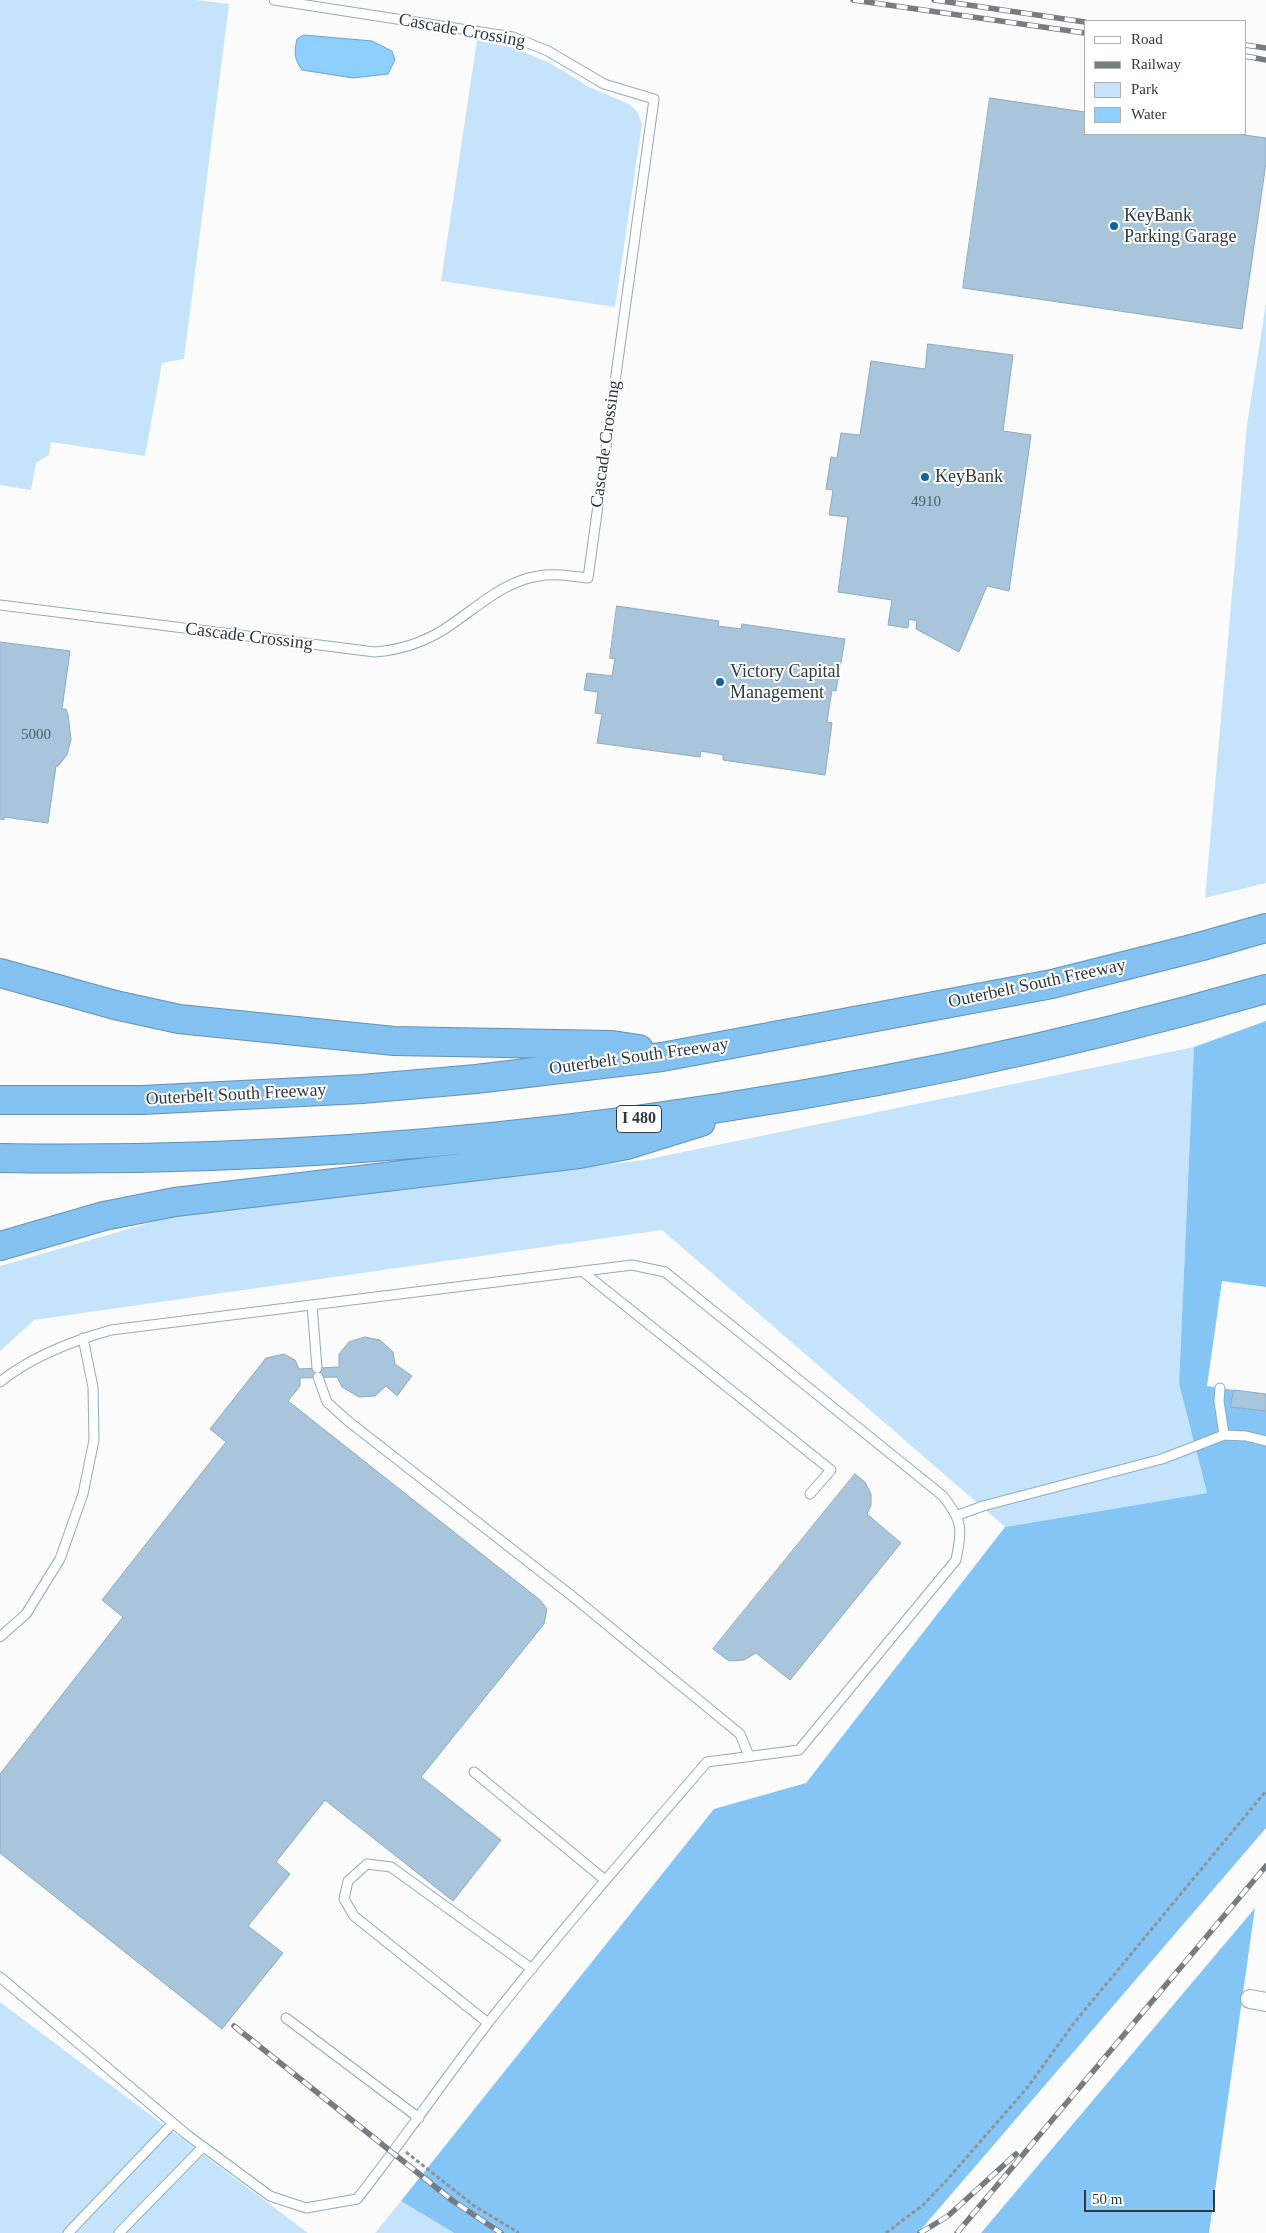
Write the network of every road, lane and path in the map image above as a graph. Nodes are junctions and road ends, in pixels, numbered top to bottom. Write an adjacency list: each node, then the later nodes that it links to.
1 (274, 0): 2 (lane, Cascade Crossing)
2 (0, 605)
3 (1266, 928): 6 (highway, Outerbelt South Freeway)
4 (0, 974): 6 (highway)
5 (1266, 989): 8 (highway, I 480)
6 (662, 1057): 7 (highway, Outerbelt South Freeway)
7 (0, 1100)
8 (763, 1101): 9 (highway, I 480); 10 (highway)
9 (0, 1158)
10 (0, 1246)
11 (582, 1271): 12 (lane); 18 (lane); 19 (lane)
12 (312, 1305): 13 (lane); 21 (lane)
13 (83, 1338): 14 (lane); 20 (lane)
14 (0, 1382)
15 (1220, 1388): 16 (lane)
16 (1224, 1435): 17 (lane); 19 (lane)
17 (1266, 1441)
18 (810, 1494)
19 (958, 1515): 21 (lane)
20 (0, 1638)
21 (749, 1756): 24 (lane)
22 (474, 1772): 24 (lane)
23 (1266, 1791): 36 (path)
24 (605, 1880): 25 (lane)
25 (532, 1969): 28 (lane); 28 (lane)
26 (0, 1977): 30 (lane)
27 (286, 2018): 29 (lane)
28 (488, 2023): 29 (lane)
29 (418, 2118): 31 (lane)
30 (174, 2124): 32 (lane); 33 (lane)
31 (398, 2146): 32 (lane); 35 (path)
32 (203, 2147): 34 (lane)
33 (68, 2233)
34 (119, 2233)
35 (519, 2233)
36 (886, 2233)

